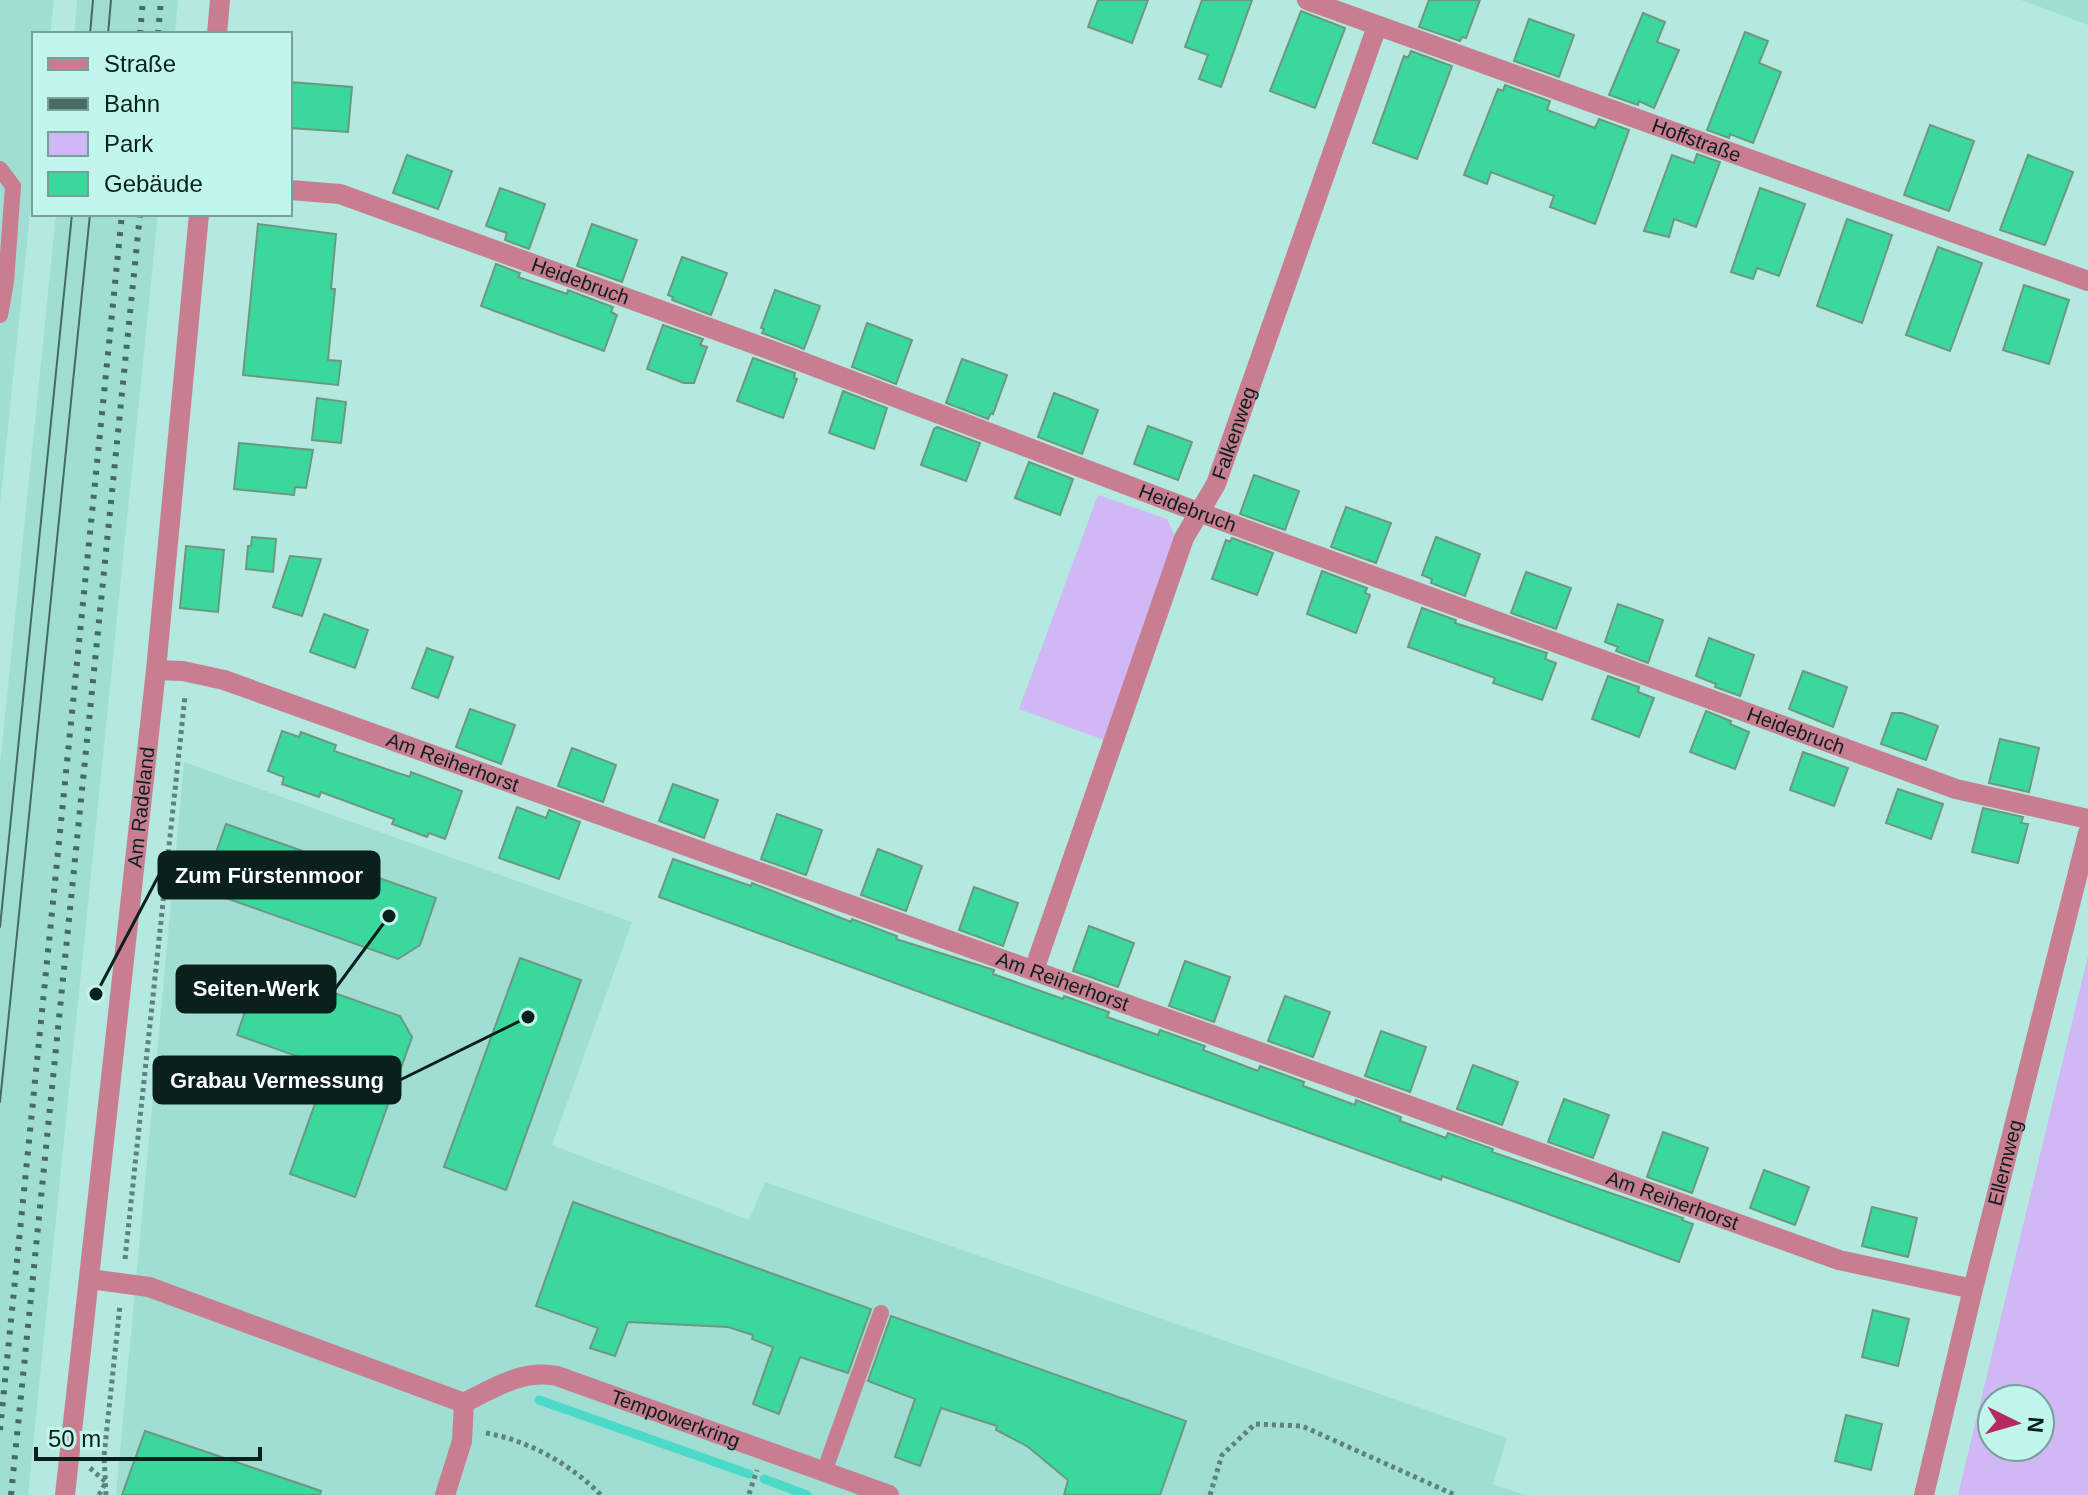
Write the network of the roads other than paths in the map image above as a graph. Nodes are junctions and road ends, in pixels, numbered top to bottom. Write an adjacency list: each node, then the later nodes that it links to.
1 (220, 0): 4 (street)
2 (1307, 0): 3 (street, Hoffstraße)
3 (1377, 26): 8 (street, Hoffstraße); 10 (street, Falkenweg)
4 (217, 32)
5 (0, 169): 9 (lane)
6 (292, 190): 10 (street, Heidebruch)
7 (199, 216): 11 (street, Am Radeland)
8 (2088, 281)
9 (0, 315)
10 (1198, 512): 12 (street, Heidebruch); 14 (street, Falkenweg)
11 (156, 670): 14 (street, Am Reiherhorst); 15 (street, Am Radeland)
12 (2088, 819)
13 (2088, 833): 16 (street, Ellernweg)
14 (1034, 970): 16 (street, Am Reiherhorst)
15 (90, 1279): 18 (street); 20 (street, Am Radeland)
16 (1973, 1289): 23 (street, Ellernweg)
17 (881, 1313): 19 (lane)
18 (464, 1403): 19 (street, Tempowerkring); 21 (street)
19 (824, 1472): 22 (street, Tempowerkring)
20 (65, 1495)
21 (445, 1495)
22 (889, 1495)
23 (1924, 1495)

